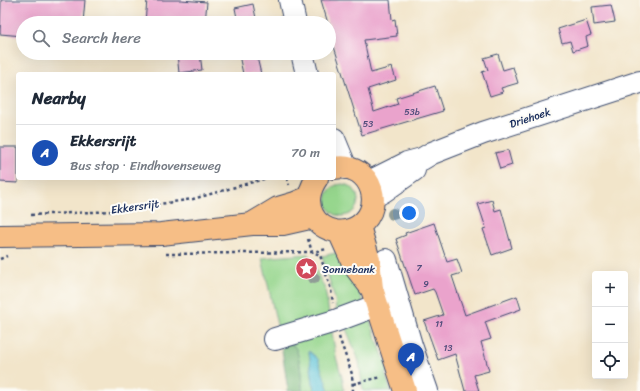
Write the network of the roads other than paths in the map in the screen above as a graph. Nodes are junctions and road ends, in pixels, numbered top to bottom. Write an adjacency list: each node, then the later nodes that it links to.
1 (290, 0): 2 (street)
2 (293, 16)
3 (303, 60): 4 (street)
4 (306, 72)
5 (640, 82): 8 (street, Driehoek)
6 (336, 149): 7 (street)
7 (340, 168): 8 (main road)
8 (371, 189): 10 (main road)
9 (313, 197): 10 (main road); 11 (main road)
10 (349, 229): 13 (main road)
11 (0, 236)
12 (386, 260): 15 (street)
13 (375, 297): 14 (street); 15 (main road)
14 (275, 339)
15 (402, 348): 16 (main road); 17 (street)
16 (405, 391)
17 (427, 391)

